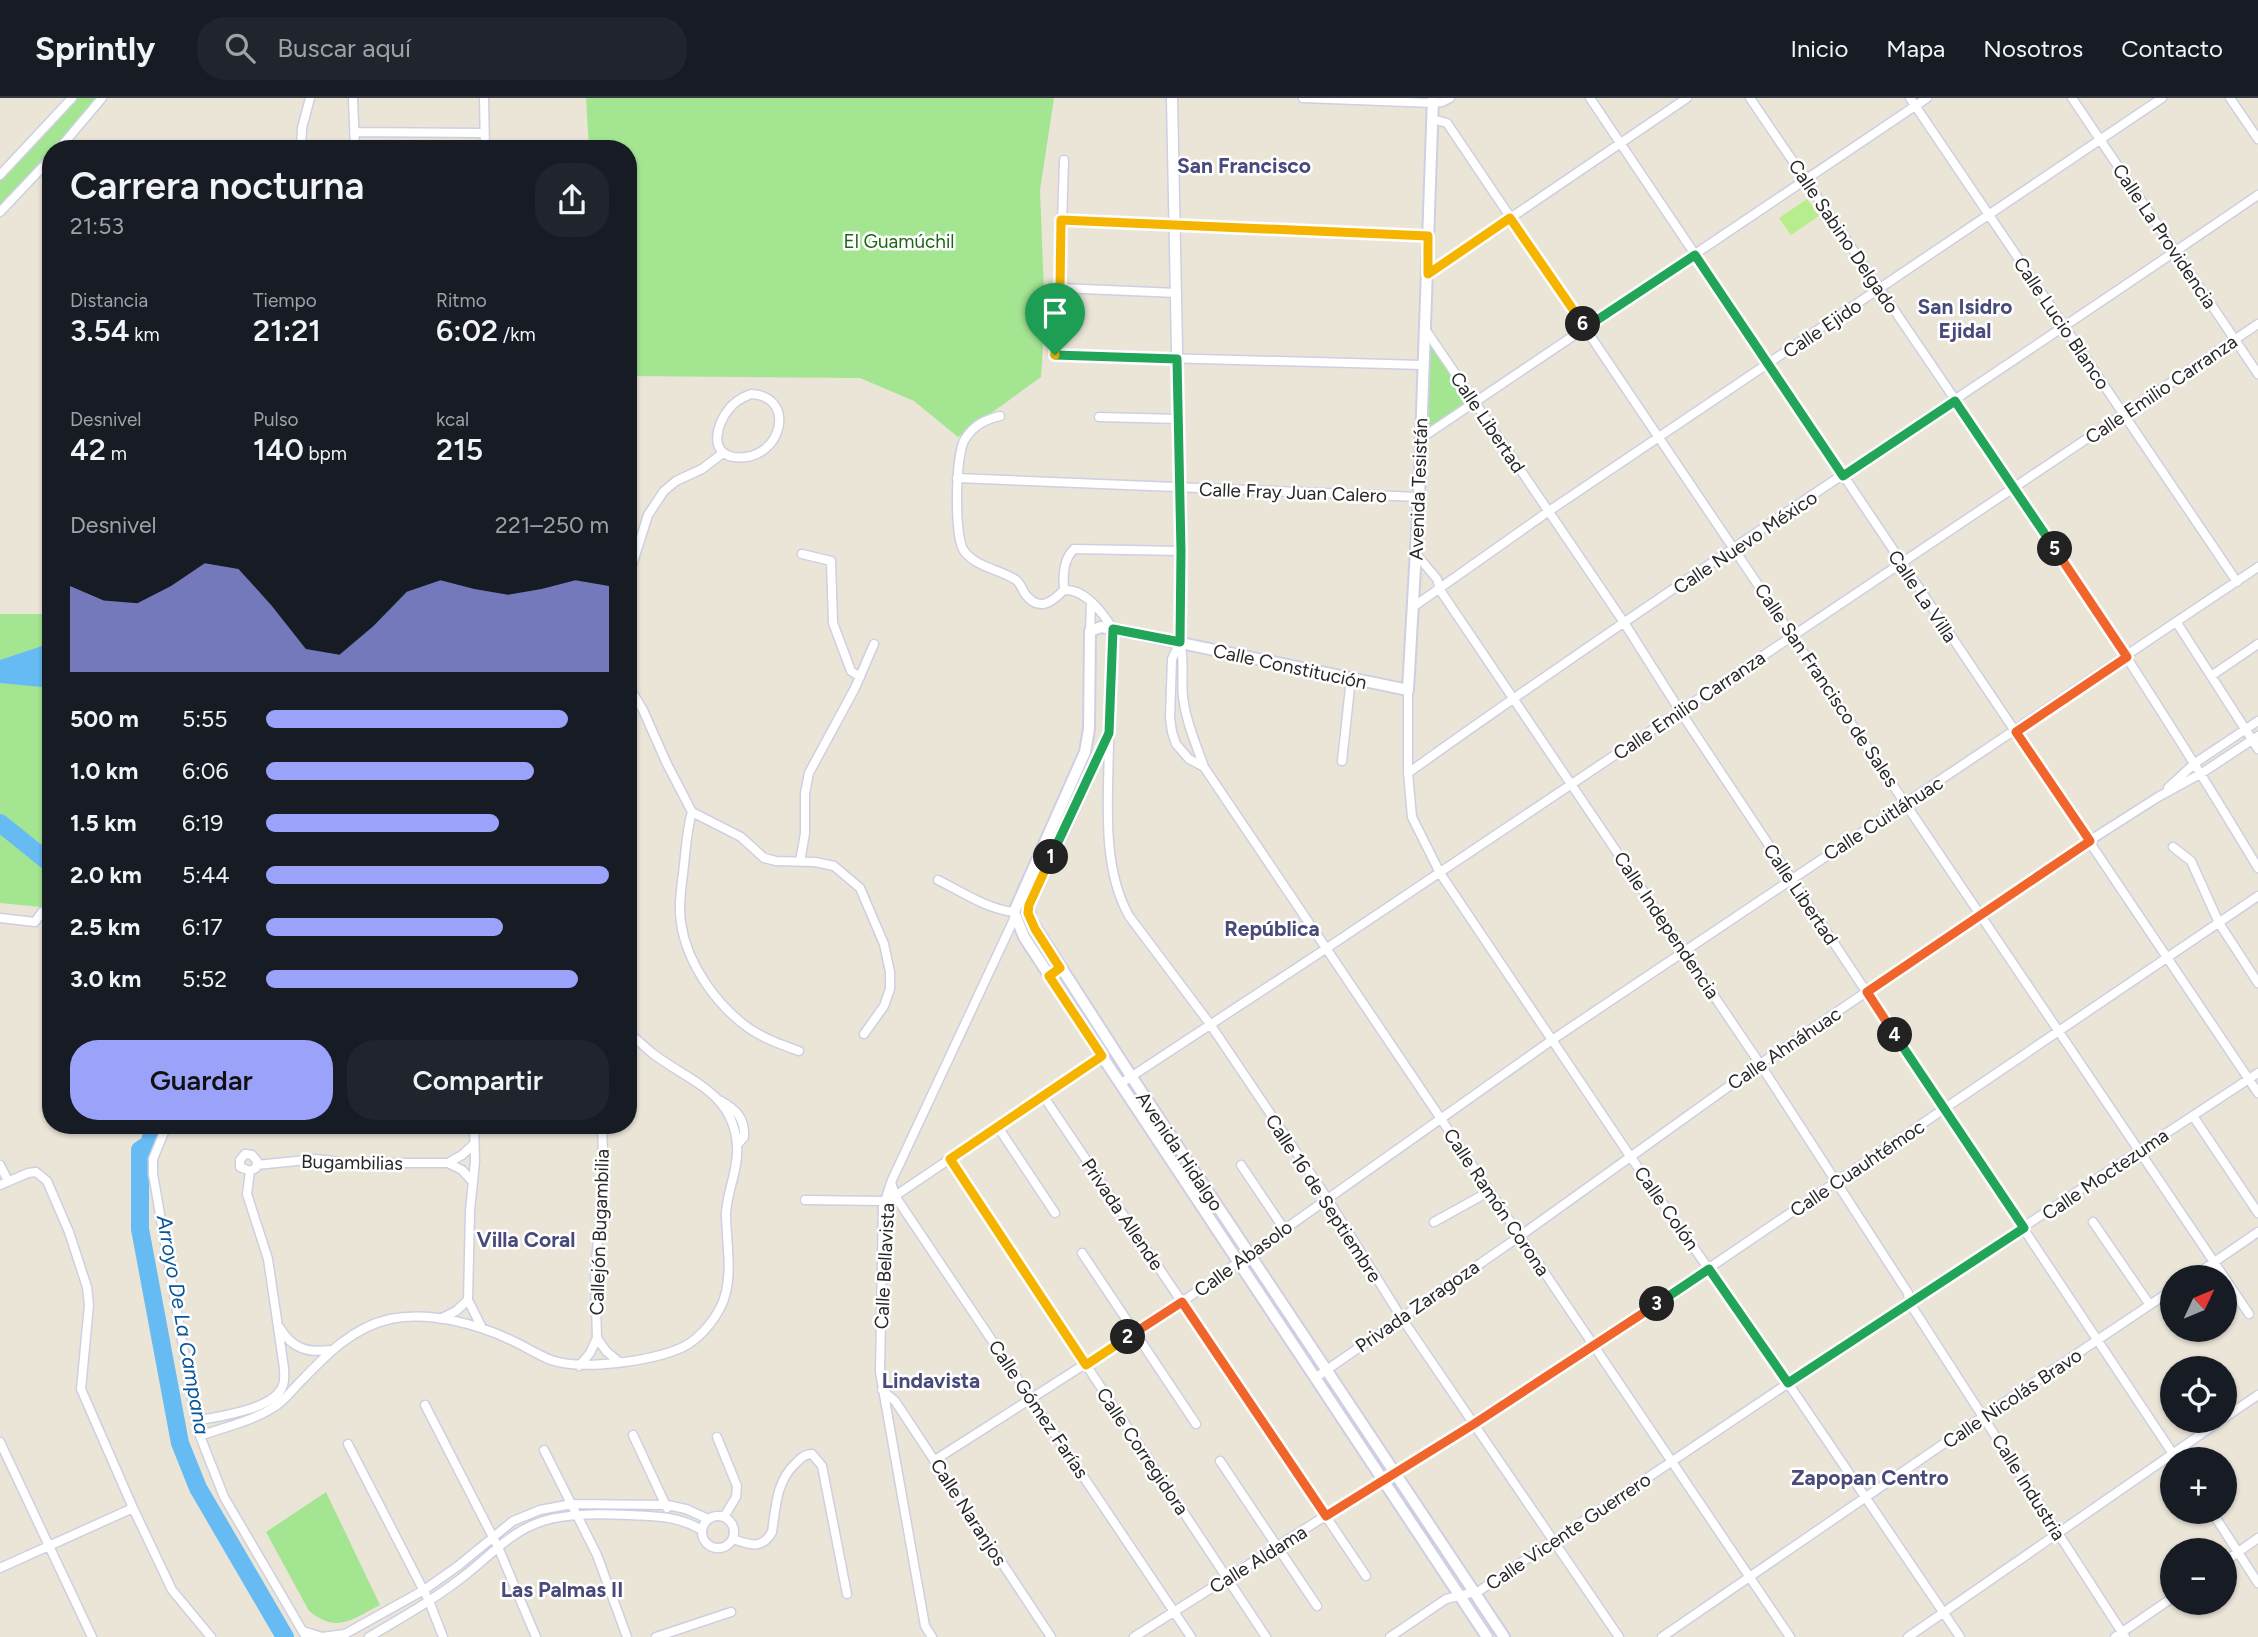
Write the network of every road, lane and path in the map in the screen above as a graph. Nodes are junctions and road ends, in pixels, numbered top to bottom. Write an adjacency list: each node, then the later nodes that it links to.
1 (72, 98): 30 (street)
2 (102, 98): 22 (street)
3 (310, 98): 23 (street)
4 (353, 98): 19 (street)
5 (484, 98): 20 (street)
6 (1172, 98): 37 (street)
7 (1303, 98): 16 (street)
8 (1450, 98): 16 (street)
9 (1590, 98): 27 (street, Calle La Villa)
10 (1687, 98): 27 (street)
11 (1750, 98): 31 (street, Calle Sabino Delgado)
12 (1927, 98): 17 (street)
13 (2072, 98): 26 (street, Calle La Providencia)
14 (2162, 98): 26 (street, Calle Ejido)
15 (2230, 98): 21 (street)
16 (1433, 100): 18 (main road, Avenida Tesistán)
17 (1913, 102): 31 (street); 34 (street, Calle Lucio Blanco)
18 (1432, 120): 35 (street, Calle San Francisco de Sales); 38 (main road, Avenida Tesistán)
19 (354, 132): 20 (street); 24 (street)
20 (484, 133): 25 (street)
21 (2258, 139)
22 (66, 140)
23 (301, 140)
24 (354, 140)
25 (484, 140)
26 (2100, 140): 34 (street, Calle Ejido); 39 (street, Calle La Providencia)
27 (1621, 143): 35 (street); 40 (street, Calle La Villa)
28 (1064, 160): 36 (street)
29 (42, 168): 33 (street)
30 (0, 174)
31 (1806, 179): 40 (street); 43 (street, Calle Sabino Delgado)
32 (2258, 195): 39 (street, Calle Nuevo México)
33 (0, 212)
34 (1990, 216): 43 (street, Calle Ejido); 46 (street, Calle Lucio Blanco)
35 (1510, 218): 41 (street); 47 (street, Calle San Francisco de Sales)
36 (1061, 220): 37 (street); 42 (street)
37 (1176, 224): 38 (street); 44 (street)
38 (1428, 236): 41 (main road, Avenida Tesistán)
39 (2176, 251): 46 (street, Calle Nuevo México); 49 (street, Calle La Providencia)
40 (1695, 255): 47 (street); 51 (street, Calle La Villa)
41 (1428, 274): 48 (main road, Avenida Tesistán)
42 (1060, 288): 44 (street); 50 (street)
43 (1880, 289): 51 (street, Calle Ejido); 54 (street, Calle Sabino Delgado)
44 (1177, 293): 50 (street)
45 (2258, 324): 49 (street, Calle Emilio Carranza)
46 (2066, 326): 54 (street, Calle Nuevo México); 56 (street, Calle Lucio Blanco)
47 (1585, 328): 55 (street); 60 (street, Calle San Francisco de Sales)
48 (1425, 329): 52 (main road, Avenida Tesistán); 55 (street, Calle Libertad)
49 (2235, 339): 53 (street, Calle La Providencia); 56 (street, Calle Emilio Carranza)
50 (1177, 359): 52 (street); 59 (street)
51 (1769, 363): 60 (street, Calle Ejido); 63 (street, Calle La Villa)
52 (1423, 365): 61 (main road, Avenida Tesistán)
53 (2258, 374)
54 (1955, 401): 63 (street, Calle Nuevo México); 65 (street, Calle Sabino Delgado)
55 (1475, 403): 61 (street); 68 (street, Calle Libertad)
56 (2123, 415): 65 (street, Calle Emilio Carranza); 76 (street, Calle Lucio Blanco)
57 (1000, 416): 64 (street)
58 (1099, 417): 59 (street)
59 (1179, 419): 66 (street)
60 (1660, 437): 68 (street, Calle Ejido); 69 (street, Calle San Francisco de Sales)
61 (1420, 439): 67 (main road, Avenida Tesistán)
62 (723, 453): 62 (street); 70 (street)
63 (1843, 476): 69 (street, Calle Nuevo México); 74 (street, Calle La Villa)
64 (957, 478): 66 (street, Calle Fray Juan Calero); 77 (street)
65 (2014, 487): 74 (street, Calle Emilio Carranza); 89 (street, Calle Sabino Delgado)
66 (1180, 488): 67 (street, Calle Fray Juan Calero); 71 (street)
67 (1419, 497): 73 (main road, Avenida Tesistán)
68 (1549, 511): 78 (street, Calle Ejido); 82 (street, Calle Libertad)
69 (1735, 547): 82 (street, Calle Nuevo México); 85 (street, Calle San Francisco de Sales)
70 (637, 550)
71 (1181, 551): 77 (street); 86 (street)
72 (802, 554): 91 (street)
73 (1416, 554): 78 (street, Calle Independencia); 80 (main road, Avenida Tesistán)
74 (1900, 563): 85 (street, Calle Emilio Carranza); 99 (street, Calle La Villa)
75 (2258, 567): 76 (street, Calle Cuitláhuac)
76 (2237, 582): 81 (street, Calle Cuitláhuac)
77 (1064, 590): 79 (street)
78 (1440, 590): 80 (street, Calle Ejido); 94 (street, Calle Independencia)
79 (1091, 603): 83 (street); 84 (street)
80 (1413, 607): 93 (main road, Avenida Tesistán)
81 (2176, 623): 89 (street, Calle Cuitláhuac); 90 (street)
82 (1625, 624): 94 (street, Calle Nuevo México); 96 (street, Calle Libertad)
83 (1113, 629): 84 (main road, Calle Constitución); 86 (main road, Calle Constitución); 100 (main road, Avenida Hidalgo)
84 (1090, 631): 121 (main road)
85 (1794, 635): 96 (street, Calle Emilio Carranza); 110 (street, Calle San Francisco de Sales)
86 (1180, 642): 92 (main road, Calle Constitución); 105 (street, Calle Ramón Corona); 105 (street, Calle Ramón Corona)
87 (874, 644): 91 (street)
88 (2258, 644): 90 (street)
89 (2127, 657): 99 (street, Calle Cuitláhuac); 104 (street, Calle Sabino Delgado)
90 (2211, 676): 98 (street)
91 (860, 677): 114 (street)
92 (1351, 678): 93 (main road, Calle Constitución); 103 (street)
93 (1408, 691): 106 (street, Avenida Tesistán)
94 (1514, 697): 106 (street, Calle Nuevo México); 108 (street, Calle Independencia)
95 (637, 700): 111 (street)
96 (1680, 711): 108 (street, Calle Emilio Carranza); 117 (street, Calle Libertad)
97 (2258, 721): 98 (street, Calle Ahnáhuac)
98 (2246, 730): 101 (street); 104 (street, Calle Ahnáhuac)
99 (2016, 732): 110 (street, Calle Cuitláhuac); 112 (street, Calle La Villa)
100 (1109, 733): 128 (main road, Avenida Hidalgo); 132 (street, Calle 16 de Septiembre)
101 (2255, 738): 102 (street); 107 (street, Calle Ahnáhuac)
102 (2258, 749)
103 (1342, 761)
104 (2195, 763): 107 (street, Calle Sabino Delgado); 109 (street, Calle Ahnáhuac)
105 (1204, 767): 125 (street, Calle Ramón Corona)
106 (1408, 773): 116 (street, Avenida Tesistán)
107 (2202, 774): 109 (street, Calle Ahnáhuac); 115 (street, Calle Sabino Delgado)
108 (1572, 783): 116 (street, Calle Emilio Carranza); 126 (street, Calle Independencia)
109 (2158, 797): 112 (street, Calle Ahnáhuac)
110 (1905, 803): 117 (street, Calle Cuitláhuac); 122 (street, Calle San Francisco de Sales)
111 (692, 812): 114 (street); 137 (street)
112 (2090, 841): 122 (street, Calle Ahnáhuac); 127 (street, Calle La Villa)
113 (2172, 847): 124 (street)
114 (800, 862): 134 (street)
115 (2258, 868)
116 (1440, 873): 125 (street, Calle Emilio Carranza); 135 (street, Calle Colón)
117 (1791, 879): 126 (street, Calle Cuitláhuac); 131 (street, Calle Libertad)
118 (938, 880): 121 (street)
119 (2258, 896): 124 (street, Calle Cuauhtémoc)
120 (42, 912): 123 (street)
121 (1014, 914): 129 (main road, Avenida Hidalgo); 160 (street, Calle Bellavista)
122 (1980, 915): 131 (street, Calle Ahnáhuac); 133 (street, Calle San Francisco de Sales)
123 (0, 918)
124 (2218, 923): 127 (street, Calle Cuauhtémoc); 130 (street)
125 (1327, 948): 132 (street, Calle Emilio Carranza); 148 (street, Calle Ramón Corona)
126 (1684, 951): 135 (street, Calle Cuitláhuac); 139 (street, Calle Independencia)
127 (2168, 957): 133 (street, Calle Cuauhtémoc); 142 (street, Calle La Villa)
128 (1060, 968): 129 (main road); 141 (main road, Avenida Hidalgo)
129 (1049, 976): 138 (main road, Avenida Hidalgo)
130 (2258, 984)
131 (1867, 992): 139 (street, Calle Ahnáhuac); 146 (street, Calle Libertad)
132 (1210, 1024): 141 (street, Calle Emilio Carranza); 166 (street, Calle 16 de Septiembre)
133 (2058, 1031): 146 (street, Calle Cuauhtémoc); 154 (street, Calle San Francisco de Sales)
134 (864, 1034)
135 (1552, 1040): 148 (street, Calle Cuitláhuac); 155 (street, Calle Colón)
136 (639, 1041): 198 (street)
137 (799, 1051)
138 (1102, 1056): 143 (main road, Avenida Hidalgo); 145 (street)
139 (1760, 1063): 155 (street, Calle Ahnáhuac); 161 (street, Calle Independencia)
140 (2258, 1073): 142 (street, Calle Moctezuma)
141 (1131, 1076): 143 (street, Calle Emilio Carranza); 178 (main road, Avenida Hidalgo)
142 (2249, 1079): 144 (street, Calle La Villa); 147 (street, Calle Moctezuma)
143 (1120, 1084): 179 (main road, Avenida Hidalgo)
144 (2258, 1093)
145 (1044, 1097): 149 (street); 185 (street, Privada Allende)
146 (1944, 1109): 161 (street, Calle Cuauhtémoc); 173 (street, Calle Libertad)
147 (2193, 1116): 154 (street, Calle Moctezuma); 170 (street)
148 (1442, 1119): 164 (street, Calle Ramón Corona); 166 (street, Calle Abasolo)
149 (998, 1127): 156 (street); 169 (street)
150 (163, 1134): 210 (street)
151 (474, 1134): 153 (street)
152 (602, 1134): 194 (street, Callejón Bugambilia)
153 (474, 1144): 157 (street); 162 (street)
154 (2139, 1152): 173 (street, Calle Moctezuma); 180 (street, Calle San Francisco de Sales)
155 (1630, 1156): 176 (street, Calle Ahnáhuac); 182 (street, Calle Colón)
156 (950, 1159): 165 (street); 199 (street, Calle Corregidora)
157 (448, 1163): 162 (street); 191 (street, Bugambilias)
158 (0, 1164): 163 (street)
159 (1241, 1166): 174 (street)
160 (892, 1180): 165 (street, Calle Gómez Farías); 168 (street, Calle Bellavista)
161 (1836, 1180): 182 (street, Calle Cuauhtémoc); 186 (street, Calle Independencia)
162 (472, 1181): 184 (street)
163 (4, 1183): 231 (street)
164 (1490, 1191): 171 (street); 176 (street, Calle Ramón Corona)
165 (895, 1196): 168 (street); 206 (street, Calle Gómez Farías)
166 (1327, 1198): 174 (street, Calle Abasolo); 189 (street, Calle 16 de Septiembre)
167 (805, 1200): 168 (street)
168 (884, 1201): 204 (street, Calle Bellavista)
169 (1055, 1213)
170 (2258, 1213)
171 (1434, 1222)
172 (2093, 1222): 187 (street)
173 (2024, 1228): 186 (street, Calle Moctezuma); 195 (street, Calle Libertad)
174 (1284, 1229): 178 (street, Calle Abasolo)
175 (2258, 1232): 180 (street)
176 (1520, 1236): 189 (street, Privada Zaragoza); 196 (street, Calle Ramón Corona)
177 (1082, 1253): 193 (street)
178 (1249, 1254): 179 (street, Calle Abasolo); 201 (main road, Avenida Hidalgo)
179 (1238, 1262): 185 (street, Calle Abasolo); 202 (main road, Avenida Hidalgo)
180 (2214, 1262): 181 (street); 188 (street, Calle San Francisco de Sales)
181 (2210, 1265)
182 (1709, 1269): 196 (street, Calle Cuauhtémoc); 203 (street, Calle Colón)
183 (2160, 1298): 187 (street, Calle Nicolás Bravo)
184 (468, 1300): 190 (street); 192 (street)
185 (1182, 1302): 193 (street, Calle Abasolo); 234 (street, Privada Allende)
186 (1909, 1302): 203 (street, Calle Moctezuma); 209 (street, Calle Industria)
187 (2150, 1305): 195 (street, Calle Nicolás Bravo)
188 (2249, 1314)
189 (1401, 1317): 201 (street, Privada Zaragoza); 212 (street, Calle 16 de Septiembre)
190 (440, 1319): 192 (street); 197 (street)
191 (278, 1326): 197 (street); 210 (street)
192 (482, 1328): 200 (street)
193 (1135, 1333): 199 (street, Calle Abasolo); 211 (street)
194 (597, 1338): 198 (street, Callejón Bugambilia); 200 (street, Callejón Bugambilia)
195 (2098, 1341): 209 (street, Calle Nicolás Bravo); 219 (street, Calle Libertad)
196 (1594, 1346): 212 (street, Calle Aldama); 224 (street, Calle Ramón Corona)
197 (331, 1350): 215 (street)
198 (619, 1362): 200 (street)
199 (1086, 1365): 206 (street, Calle Abasolo); 250 (street, Calle Corregidora)
200 (579, 1366)
201 (1326, 1370): 202 (street, Privada Zaragoza); 226 (main road, Avenida Hidalgo)
202 (1315, 1378): 227 (main road, Avenida Hidalgo)
203 (1788, 1383): 224 (street, Calle Moctezuma); 228 (street, Calle Colón)
204 (882, 1390): 222 (street, Calle Naranjos); 273 (street, Calle Bellavista)
205 (2258, 1395): 208 (street)
206 (1031, 1397): 222 (street, Calle Abasolo); 260 (street, Calle Gómez Farías)
207 (425, 1405): 240 (street)
208 (2237, 1409)
209 (1983, 1416): 228 (street, Calle Nicolás Bravo); 239 (street, Calle Industria)
210 (196, 1422): 215 (street)
211 (1196, 1424)
212 (1474, 1424): 226 (street, Calle Aldama); 243 (street, Calle 16 de Septiembre)
213 (2205, 1433): 220 (street)
214 (633, 1435): 230 (street)
215 (200, 1436): 263 (street)
216 (717, 1437): 235 (street)
217 (0, 1442): 244 (street)
218 (348, 1444): 253 (street)
219 (2168, 1447)
220 (2188, 1447)
221 (544, 1450): 229 (street)
222 (935, 1461): 274 (street, Calle Naranjos)
223 (1220, 1461): 246 (street)
224 (1672, 1462): 243 (street, Calle Vicente Guerrero); 251 (street, Calle Ramón Corona)
225 (2160, 1467): 239 (street)
226 (1395, 1474): 227 (street, Calle Aldama); 254 (main road, Avenida Hidalgo)
227 (1383, 1481): 234 (street, Calle Aldama); 256 (main road, Avenida Hidalgo)
228 (1865, 1497): 251 (street, Calle Nicolás Bravo); 262 (street, Calle Colón)
229 (572, 1504): 230 (street); 232 (street); 240 (street)
230 (667, 1505): 233 (street); 236 (street)
231 (133, 1508): 244 (street); 267 (street)
232 (578, 1516): 233 (street); 245 (street); 271 (street)
233 (666, 1516): 238 (street)
234 (1326, 1516): 246 (street, Calle Aldama); 249 (street, Privada Allende)
235 (724, 1517): 236 (street); 242 (street)
236 (708, 1519): 238 (street)
237 (2219, 1524): 247 (street)
238 (702, 1530): 242 (street)
239 (2058, 1534): 262 (street); 264 (street, Calle Industria)
240 (493, 1537): 245 (street); 253 (street)
241 (2258, 1538): 247 (street)
242 (733, 1539): 255 (street)
243 (1553, 1540): 254 (street, Calle Vicente Guerrero); 281 (street, Calle 16 de Septiembre)
244 (50, 1546): 248 (street); 266 (street)
245 (498, 1547): 257 (street); 270 (street)
246 (1277, 1547): 250 (street, Calle Aldama); 258 (street)
247 (2238, 1552): 252 (street)
248 (0, 1568)
249 (1366, 1576)
250 (1227, 1578): 260 (street, Calle Aldama); 277 (street, Calle Corregidora)
251 (1750, 1578): 282 (street, Calle Nicolás Bravo); 283 (street, Calle Ramón Corona)
252 (2258, 1583)
253 (424, 1590): 257 (street); 265 (street)
254 (1474, 1593): 256 (street, Calle Vicente Guerrero); 280 (main road, Avenida Hidalgo)
255 (847, 1594)
256 (1460, 1596): 278 (street, Calle Vicente Guerrero); 279 (main road, Avenida Hidalgo)
257 (429, 1601): 268 (street); 269 (street)
258 (1317, 1606)
259 (2160, 1607): 264 (street)
260 (1174, 1611): 275 (street, Calle Aldama); 276 (street, Calle Gómez Farías)
261 (731, 1612): 272 (street)
262 (1944, 1612): 284 (street); 285 (street, Calle Colón)
263 (305, 1634): 265 (street)
264 (2121, 1635)
265 (339, 1636)
266 (92, 1637)
267 (211, 1637)
268 (369, 1637)
269 (443, 1637)
270 (536, 1637)
271 (627, 1637)
272 (656, 1637)
273 (932, 1637)
274 (1051, 1637)
275 (1134, 1637)
276 (1191, 1637)
277 (1266, 1637)
278 (1390, 1637)
279 (1488, 1637)
280 (1504, 1637)
281 (1619, 1637)
282 (1662, 1637)
283 (1790, 1637)
284 (1908, 1637)
285 (1960, 1637)

